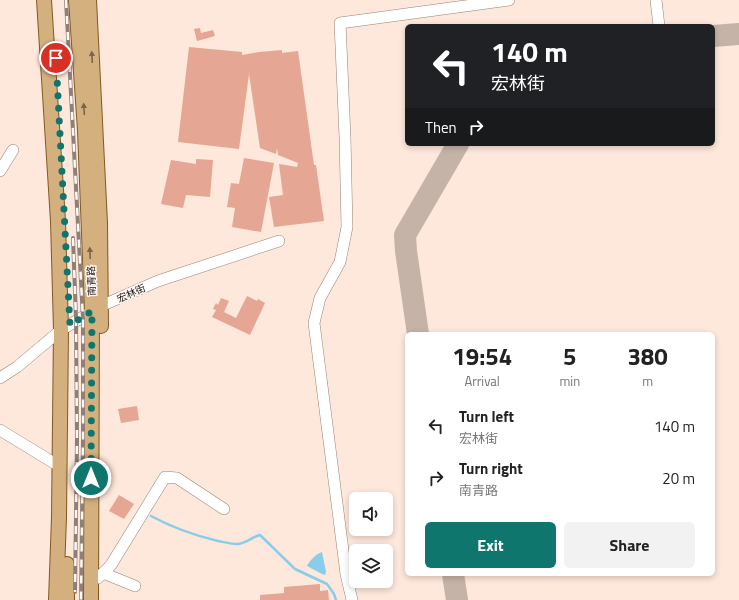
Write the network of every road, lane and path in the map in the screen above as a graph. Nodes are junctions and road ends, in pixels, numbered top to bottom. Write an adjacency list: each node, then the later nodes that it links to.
1 (44, 0): 13 (main road)
2 (53, 0): 9 (main road)
3 (76, 0): 10 (main road, 南青路, one-way to 3)
4 (89, 0): 14 (main road, one-way to 4)
5 (509, 0): 7 (street)
6 (656, 0): 8 (street)
7 (462, 3): 27 (street)
8 (659, 24)
9 (61, 130): 13 (main road); 17 (main road)
10 (85, 130): 14 (main road, 南青路); 16 (main road, 南青路, one-way to 10)
11 (13, 150): 12 (street)
12 (0, 171)
13 (58, 221): 17 (main road)
14 (100, 223): 16 (main road)
15 (279, 241): 16 (street, 宏林街)
16 (96, 309): 17 (street, 宏林街); 22 (main road); 25 (main road, 南青路)
17 (65, 327): 18 (street, 宏林街); 20 (main road); 24 (main road)
18 (0, 378)
19 (0, 430): 20 (street)
20 (59, 466): 24 (main road)
21 (224, 509): 22 (street)
22 (100, 576): 23 (street); 26 (main road)
23 (135, 586)
24 (59, 598)
25 (91, 600)
26 (97, 600)
27 (352, 600)

